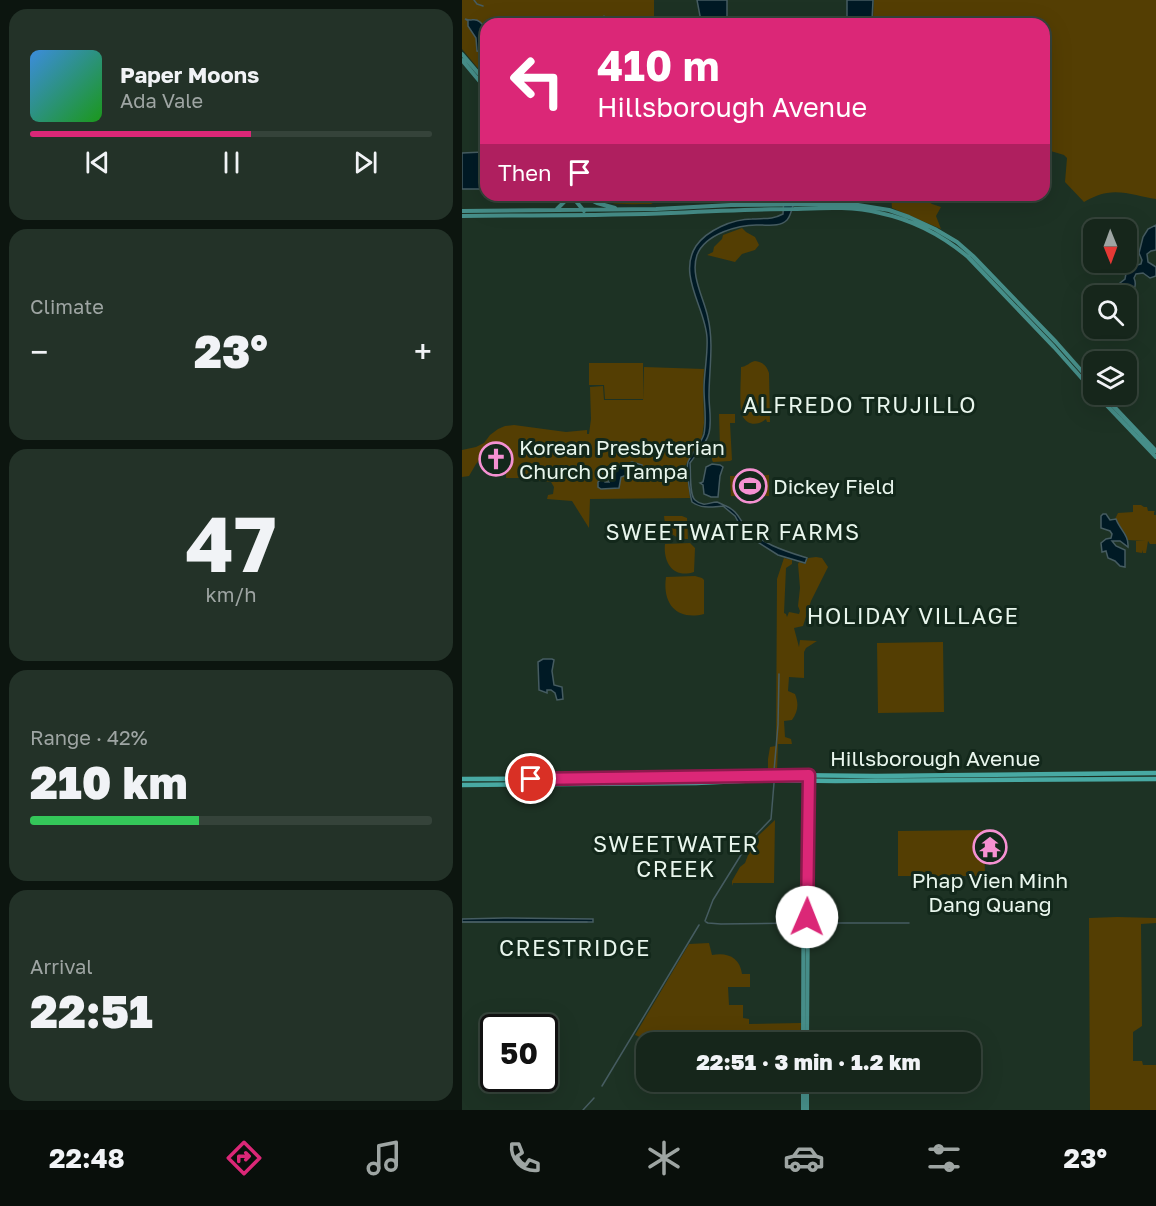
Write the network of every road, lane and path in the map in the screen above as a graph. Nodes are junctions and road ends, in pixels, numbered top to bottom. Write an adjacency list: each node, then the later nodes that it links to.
1 (462, 54): 3 (main road)
2 (462, 60): 4 (main road)
3 (480, 75)
4 (480, 82)
5 (563, 201): 9 (main road)
6 (577, 201): 13 (main road)
7 (593, 201): 8 (main road)
8 (622, 209): 10 (main road); 13 (main road)
9 (554, 210): 12 (main road); 13 (main road)
10 (674, 210): 13 (main road); 16 (main road)
11 (462, 211): 14 (main road)
12 (542, 212): 13 (main road); 14 (main road)
13 (587, 212)
14 (471, 213): 15 (main road)
15 (462, 216)
16 (993, 279): 17 (main road); 18 (main road)
17 (1083, 373)
18 (1083, 381)
19 (1106, 405): 22 (main road)
20 (1112, 405): 21 (main road)
21 (1156, 451)
22 (1156, 458)
23 (1086, 773): 24 (main road, Hillsborough Avenue); 28 (main road, Hillsborough Avenue); 38 (main road)
24 (1118, 773): 25 (main road, Hillsborough Avenue); 34 (main road)
25 (1155, 773): 35 (main road)
26 (748, 775): 33 (main road, Hillsborough Avenue); 37 (main road, Hillsborough Avenue); 42 (main road)
27 (928, 775): 28 (main road, Hillsborough Avenue); 33 (main road, Hillsborough Avenue); 40 (main road)
28 (968, 775): 41 (main road)
29 (694, 777): 32 (main road, Hillsborough Avenue); 37 (main road, Hillsborough Avenue); 43 (main road)
30 (557, 778): 31 (main road, Hillsborough Avenue); 39 (main road, Hillsborough Avenue); 44 (main road)
31 (576, 778): 32 (main road, Hillsborough Avenue); 45 (main road)
32 (657, 778): 46 (main road)
33 (807, 778): 40 (main road, Hillsborough Avenue); 42 (main road, Hillsborough Avenue); 47 (main road)
34 (1091, 779): 35 (main road, Hillsborough Avenue); 38 (main road, Hillsborough Avenue)
35 (1129, 779): 36 (main road, Hillsborough Avenue)
36 (1156, 779)
37 (709, 780): 42 (main road, Hillsborough Avenue); 43 (main road, Hillsborough Avenue)
38 (1068, 780): 41 (main road, Hillsborough Avenue)
39 (462, 781): 44 (main road, Hillsborough Avenue)
40 (896, 781): 41 (main road, Hillsborough Avenue)
41 (934, 781)
42 (728, 782)
43 (660, 783): 46 (main road, Hillsborough Avenue)
44 (523, 784): 45 (main road, Hillsborough Avenue)
45 (552, 784): 46 (main road, Hillsborough Avenue)
46 (626, 784)
47 (805, 917): 48 (main road); 49 (main road)
48 (807, 969): 49 (main road); 51 (main road)
49 (803, 976): 50 (main road)
50 (803, 988): 51 (main road); 53 (main road)
51 (807, 1001): 52 (main road)
52 (807, 1008): 53 (main road); 55 (main road)
53 (803, 1013): 54 (main road)
54 (804, 1032)
55 (806, 1032)
56 (805, 1092): 57 (main road)
57 (805, 1110)

